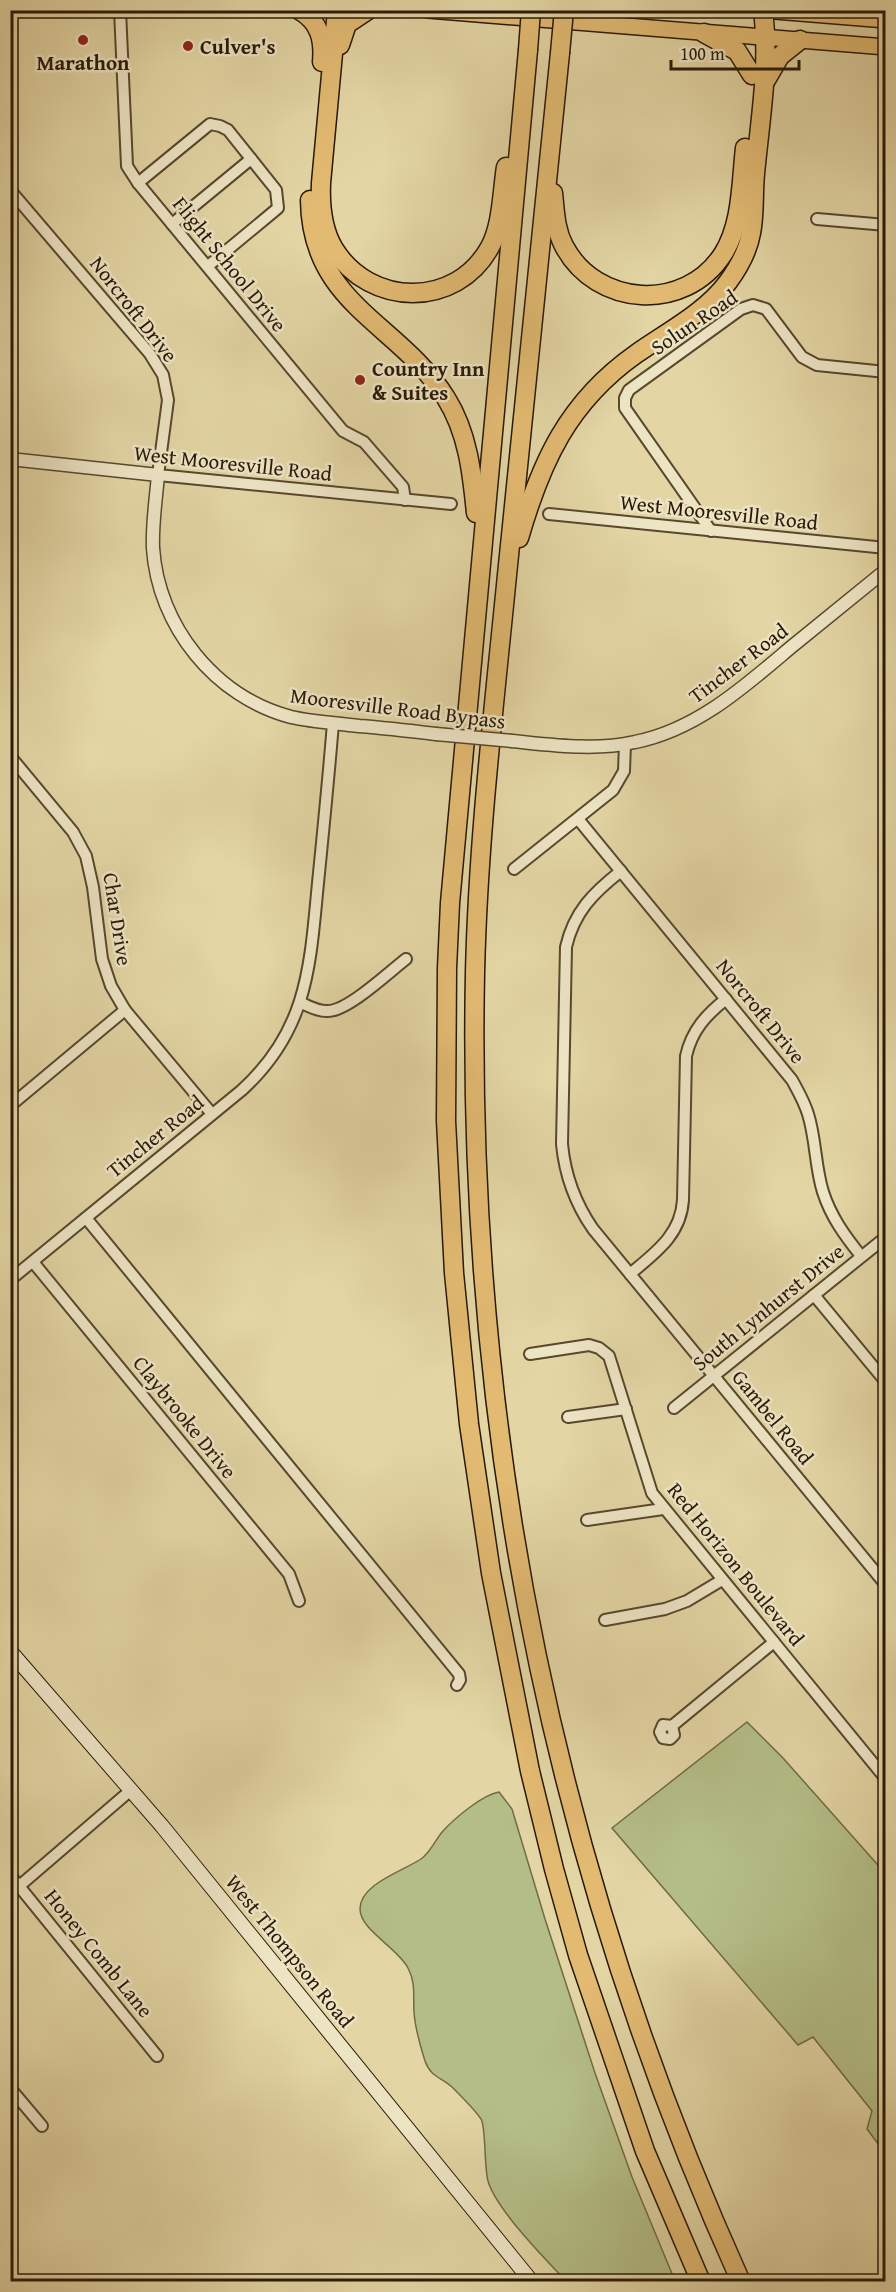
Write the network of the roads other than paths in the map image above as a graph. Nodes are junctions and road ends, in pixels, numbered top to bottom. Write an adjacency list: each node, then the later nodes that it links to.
1 (120, 10): 21 (street, Flight School Drive)
2 (299, 10): 14 (highway)
3 (328, 10): 14 (highway)
4 (337, 10): 17 (highway)
5 (368, 10): 17 (highway)
6 (428, 10): 11 (main road)
7 (531, 10): 16 (highway, bridge)
8 (564, 10): 19 (highway, bridge)
9 (763, 10): 10 (main road); 12 (highway)
10 (885, 20)
11 (704, 33): 12 (main road); 18 (highway)
12 (761, 38): 13 (main road); 18 (highway)
13 (800, 40): 15 (main road); 18 (highway)
14 (324, 45): 35 (highway)
15 (885, 47)
16 (527, 58): 17 (highway); 35 (highway)
17 (333, 67)
18 (758, 81): 19 (highway); 37 (highway)
19 (550, 146): 37 (highway)
20 (251, 159): 21 (street); 24 (street); 26 (street)
21 (138, 183): 24 (street, Flight School Drive)
22 (10, 190): 29 (street, Norcroft Drive)
23 (817, 219): 25 (street)
24 (172, 224): 26 (street, Flight School Drive)
25 (885, 225)
26 (208, 266): 30 (street, Flight School Drive)
27 (885, 372): 33 (street, Solun Road)
28 (10, 459): 29 (street, West Mooresville Road)
29 (158, 475): 30 (street, West Mooresville Road); 38 (street, Mooresville Road Bypass)
30 (405, 500): 31 (street, West Mooresville Road)
31 (451, 504)
32 (549, 514): 33 (street, West Mooresville Road)
33 (711, 531): 34 (street, West Mooresville Road)
34 (885, 548)
35 (480, 556): 82 (highway)
36 (885, 570): 39 (street, Tincher Road)
37 (506, 580): 83 (highway)
38 (333, 723): 39 (street, Mooresville Road Bypass, bridge); 46 (street, Tincher Road)
39 (625, 744): 41 (street)
40 (10, 756): 47 (street, Char Drive)
41 (578, 819): 42 (street); 43 (street, Norcroft Drive)
42 (514, 869)
43 (621, 871): 45 (street, Norcroft Drive); 54 (street, Gambel Road)
44 (406, 959): 46 (street)
45 (726, 999): 52 (street, Norcroft Drive); 54 (street)
46 (301, 1003): 49 (street, Tincher Road)
47 (125, 1010): 48 (street); 49 (street, Char Drive)
48 (10, 1106)
49 (212, 1114): 50 (street, Tincher Road)
50 (86, 1218): 53 (street, Tincher Road); 71 (street)
51 (885, 1237): 52 (street, South Lynhurst Drive)
52 (861, 1256): 56 (street, South Lynhurst Drive)
53 (33, 1262): 55 (street, Tincher Road); 67 (street, Claybrooke Drive)
54 (630, 1274): 58 (street, Gambel Road)
55 (10, 1280)
56 (814, 1295): 58 (street, South Lynhurst Drive); 59 (street)
57 (530, 1354): 61 (street, Red Horizon Boulevard)
58 (714, 1376): 60 (street, South Lynhurst Drive); 66 (street, Gambel Road)
59 (885, 1382)
60 (674, 1408)
61 (626, 1409): 62 (street); 63 (street, Red Horizon Boulevard)
62 (568, 1418)
63 (663, 1509): 64 (street); 65 (street, Red Horizon Boulevard)
64 (586, 1520)
65 (722, 1580): 68 (street); 69 (street, Red Horizon Boulevard)
66 (885, 1585)
67 (299, 1601)
68 (605, 1620)
69 (774, 1642): 72 (street); 73 (street, Red Horizon Boulevard)
70 (10, 1651): 74 (main road, West Thompson Road)
71 (457, 1685)
72 (672, 1726)
73 (885, 1779)
74 (131, 1790): 76 (street); 81 (main road, West Thompson Road)
75 (10, 1875): 76 (street, Honey Comb Lane)
76 (20, 1886): 77 (street); 78 (street, Honey Comb Lane)
77 (10, 1894)
78 (157, 2056)
79 (10, 2088): 80 (street)
80 (42, 2126)
81 (532, 2282)
82 (701, 2282)
83 (741, 2282)

